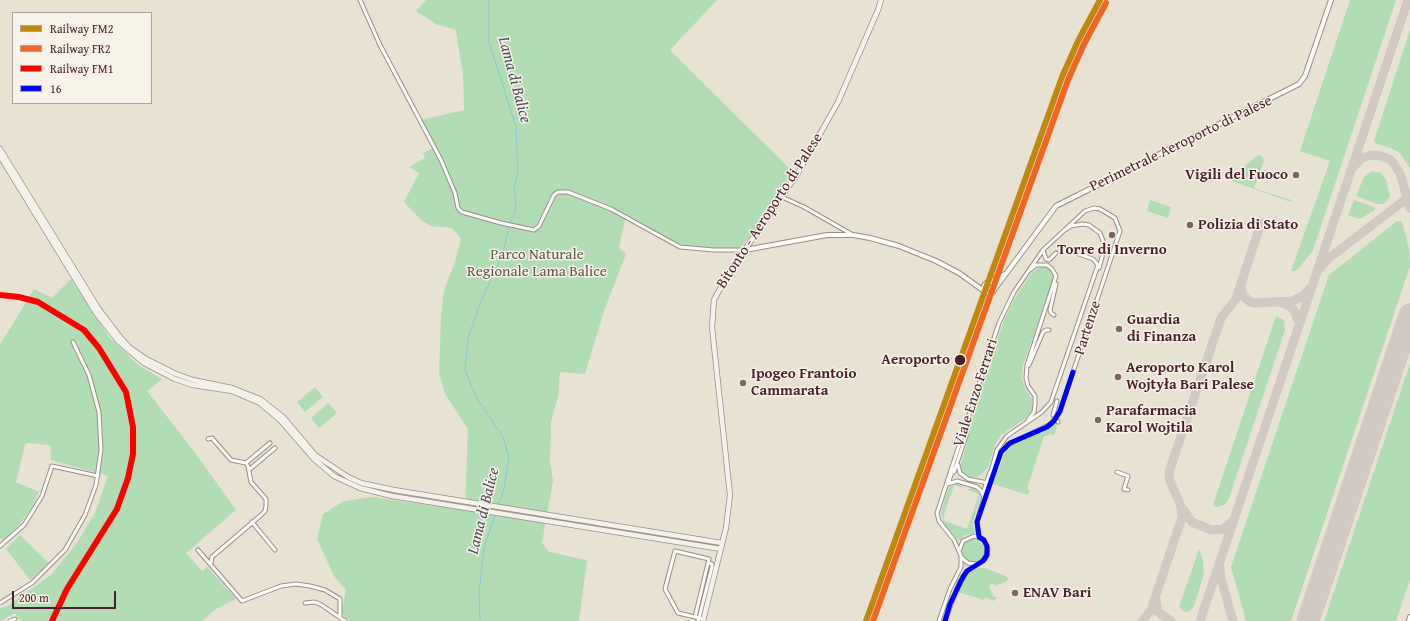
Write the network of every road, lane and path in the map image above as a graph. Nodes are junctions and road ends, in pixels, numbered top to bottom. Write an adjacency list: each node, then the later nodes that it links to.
1 (360, 0): 9 (street)
2 (881, 0): 6 (main road, Bitonto - Aeroporto di Palese)
3 (1331, 0): 13 (street, Perimetrale Aeroporto di Palese)
4 (0, 149): 43 (main road)
5 (0, 156): 43 (main road)
6 (782, 197): 7 (street); 9 (main road, Bitonto - Aeroporto di Palese)
7 (853, 235): 9 (street); 16 (street)
8 (1051, 242): 10 (street, Viale Enzo Ferrari); 18 (street); 44 (street, Partenze, bridge)
9 (745, 250): 48 (main road, Bitonto - Aeroporto di Palese)
10 (1043, 250): 12 (street); 14 (street, Viale Enzo Ferrari)
11 (1072, 250): 28 (street)
12 (1056, 253)
13 (1006, 273): 17 (street, Perimetrale Aeroporto di Palese); 19 (street, Perimetrale Aeroporto di Palese)
14 (1026, 274): 15 (street); 27 (street, Viale Enzo Ferrari)
15 (1056, 280): 21 (street); 24 (street)
16 (973, 282): 17 (street); 20 (street)
17 (987, 283): 19 (street); 20 (street)
18 (1093, 286)
19 (994, 290): 20 (street)
20 (984, 291)
21 (1054, 314)
22 (1049, 330): 24 (street)
23 (73, 342): 36 (street)
24 (1026, 372): 28 (street)
25 (1057, 401): 26 (street)
26 (1058, 422)
27 (966, 423): 33 (street); 37 (street); 39 (street, Viale Enzo Ferrari)
28 (1022, 425): 38 (street)
29 (208, 439): 32 (street)
30 (270, 444): 32 (street)
31 (275, 448): 34 (street)
32 (246, 463): 34 (street)
33 (957, 464): 37 (street); 38 (street)
34 (250, 469): 46 (street)
35 (1117, 472): 40 (street)
36 (98, 476): 49 (street); 58 (street)
37 (951, 476): 39 (street)
38 (987, 483): 41 (street); 42 (street)
39 (946, 486): 41 (street); 53 (street, Viale Enzo Ferrari)
40 (1128, 490)
41 (983, 493): 42 (street)
42 (984, 498): 44 (street)
43 (460, 504): 45 (main road)
44 (982, 505): 47 (street)
45 (539, 517): 48 (main road); 50 (main road)
46 (252, 522): 52 (street); 57 (street)
47 (979, 537): 53 (street); 56 (street)
48 (722, 543): 50 (main road, Bitonto - Aeroporto di Palese)
49 (0, 546)
50 (721, 549): 64 (main road, Bitonto - Aeroporto di Palese)
51 (198, 550): 57 (street)
52 (275, 550)
53 (959, 551): 54 (street, Viale Enzo Ferrari)
54 (961, 557): 56 (street); 67 (street)
55 (708, 563): 61 (street); 61 (street); 64 (street)
56 (976, 564): 68 (street)
57 (211, 565): 60 (street)
58 (0, 603)
59 (305, 603): 60 (street)
60 (340, 617): 66 (street)
61 (695, 617): 64 (street)
62 (1410, 617): 69 (street)
63 (15, 619): 65 (street)
64 (701, 620)
65 (10, 621)
66 (345, 621)
67 (939, 621)
68 (945, 621)
69 (1409, 621)

